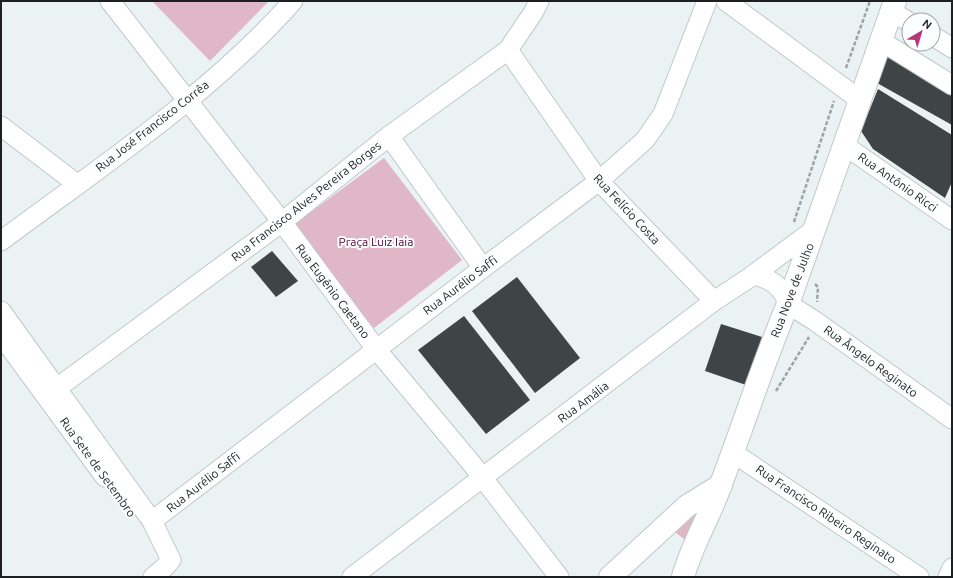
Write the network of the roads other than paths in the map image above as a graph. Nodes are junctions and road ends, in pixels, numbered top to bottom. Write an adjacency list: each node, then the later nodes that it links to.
1 (110, 1): 13 (street, Rua Eugênio Caetano)
2 (293, 1): 13 (street, Rua José Francisco Corrêa)
3 (539, 1): 10 (street, Rua Francisco Alves Pereira Borges)
4 (707, 1): 17 (street, Rua Aurélio Saffi)
5 (726, 1): 12 (street)
6 (898, 11): 7 (main road, Rua Nove de Julho)
7 (881, 41): 11 (street); 12 (main road, Rua Nove de Julho)
8 (941, 41): 9 (street)
9 (952, 48)
10 (508, 50): 15 (street, Rua Francisco Alves Pereira Borges); 17 (street, Rua Felício Costa)
11 (952, 85)
12 (860, 100): 16 (main road, Rua Nove de Julho)
13 (188, 101): 18 (street, Rua José Francisco Corrêa); 20 (street, Rua Eugênio Caetano)
14 (1, 126): 18 (street)
15 (389, 136): 20 (street, Rua Francisco Alves Pereira Borges); 23 (street)
16 (844, 145): 19 (street, Rua Antônio Ricci); 21 (main road, Rua Nove de Julho)
17 (599, 181): 23 (street, Rua Aurélio Saffi); 25 (street, Rua Felício Costa)
18 (77, 184): 22 (street, Rua José Francisco Corrêa)
19 (952, 220)
20 (282, 222): 29 (street, Rua Eugênio Caetano); 32 (street, Rua Francisco Alves Pereira Borges)
21 (815, 229): 24 (street, Rua Amália); 26 (main road, Rua Nove de Julho)
22 (1, 241)
23 (483, 268): 29 (street, Rua Aurélio Saffi)
24 (753, 275): 25 (street, Rua Amália); 26 (street)
25 (714, 301): 35 (street, Rua Amália)
26 (788, 304): 33 (street, Rua Ângelo Reginato); 34 (main road, Rua Nove de Julho)
27 (1, 311): 31 (street, Rua Sete de Setembro)
28 (1, 335): 30 (street, Rua Sete de Setembro)
29 (376, 349): 35 (street, Rua Eugênio Caetano); 37 (street, Rua Aurélio Saffi)
30 (9, 359): 31 (street); 41 (street, Rua Sete de Setembro)
31 (37, 361): 32 (street, Rua Sete de Setembro)
32 (57, 388): 37 (street, Rua Sete de Setembro)
33 (952, 419)
34 (732, 452): 36 (main road, Rua Nove de Julho); 46 (street, Rua Francisco Ribeiro Reginato)
35 (483, 478): 42 (street, Rua Amália); 43 (street, Rua Eugênio Caetano)
36 (721, 485): 38 (main road); 39 (main road, Rua Nove de Julho)
37 (152, 521): 41 (street, Rua Sete de Setembro)
38 (664, 528): 39 (main road); 44 (main road)
39 (689, 556): 45 (main road, Rua Nove de Julho)
40 (952, 568): 47 (street)
41 (161, 575)
42 (352, 577)
43 (559, 577)
44 (610, 577)
45 (683, 577)
46 (919, 577)
47 (948, 577)

